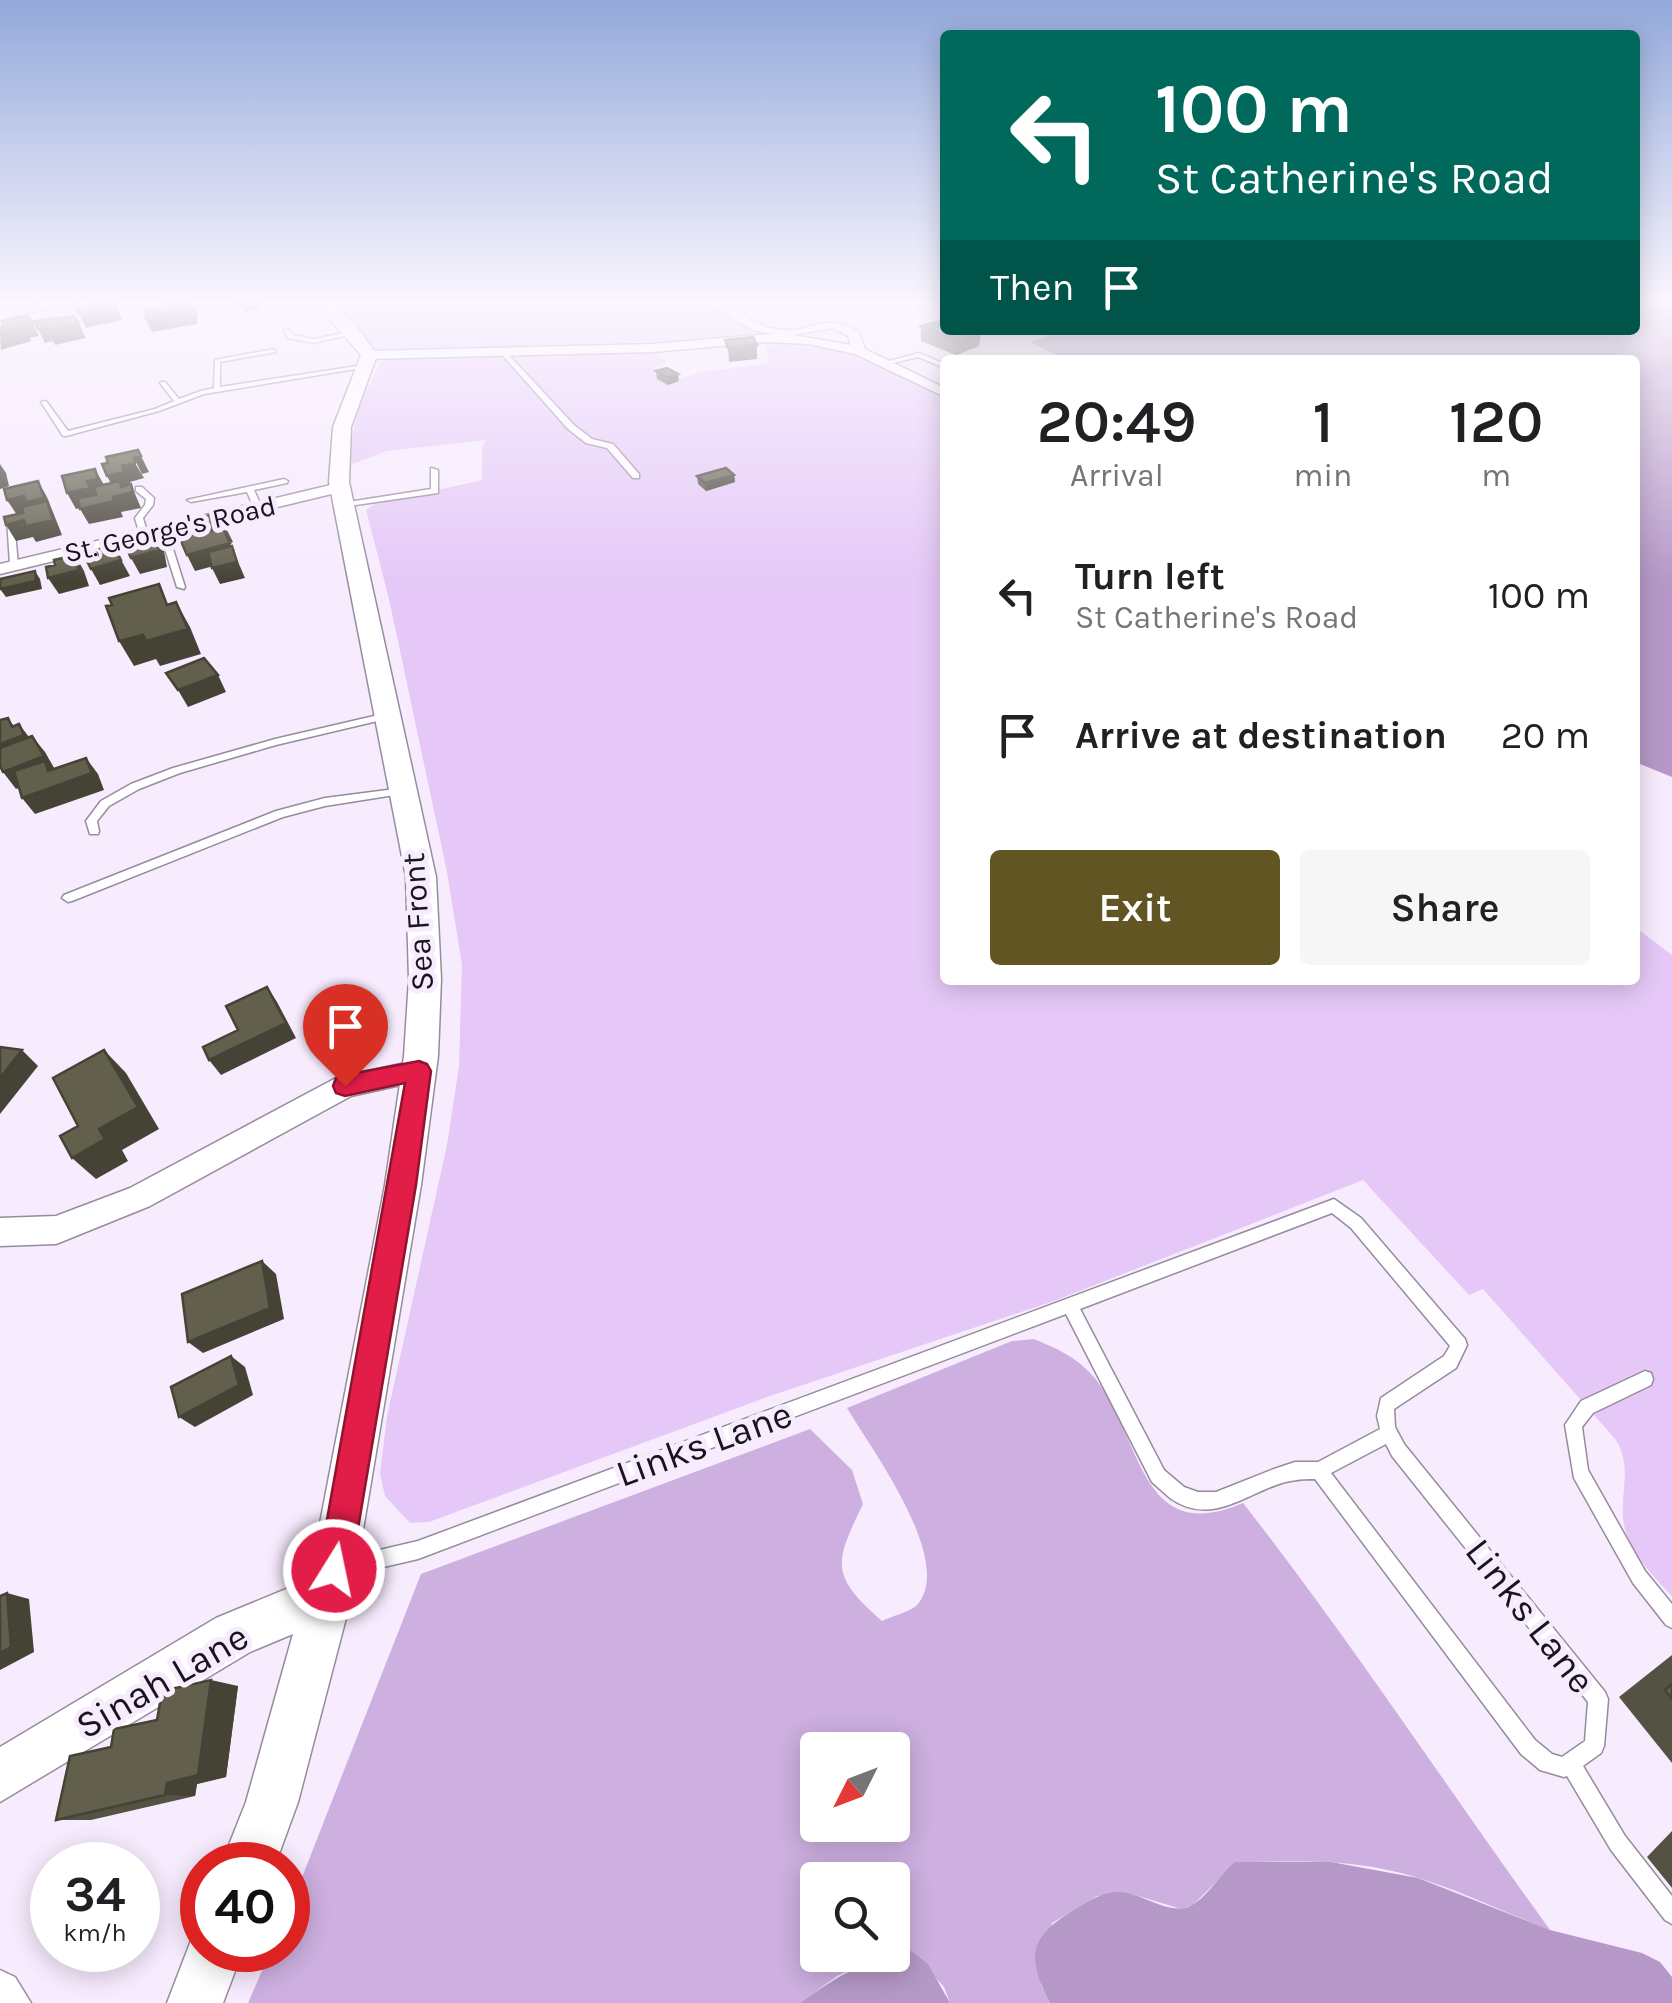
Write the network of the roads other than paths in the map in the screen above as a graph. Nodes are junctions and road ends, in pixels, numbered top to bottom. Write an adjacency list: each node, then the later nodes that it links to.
1 (171, 393): 6 (lane)
2 (204, 393): 6 (lane)
3 (350, 393): 12 (street, Sea Front)
4 (541, 393): 8 (lane)
5 (44, 402): 6 (lane)
6 (178, 402)
7 (434, 470): 12 (lane)
8 (636, 476)
9 (284, 481): 11 (lane)
10 (140, 488): 17 (lane)
11 (250, 489): 13 (lane); 14 (lane)
12 (340, 496): 14 (street, St. George's Road); 20 (street, Sea Front)
13 (191, 500)
14 (258, 508): 16 (street, St. George's Road)
15 (10, 520): 18 (lane)
16 (163, 530): 17 (street, St. George's Road); 19 (lane)
17 (144, 535): 18 (street, St. George's Road)
18 (7, 567)
19 (182, 587)
20 (387, 716): 21 (street, Sea Front); 22 (lane)
21 (404, 792): 23 (lane); 24 (street, Sea Front)
22 (94, 830)
23 (68, 898)
24 (419, 1071): 25 (street); 30 (street, Sea Front)
25 (0, 1232)
26 (1071, 1307): 28 (lane, Links Lane); 29 (lane); 30 (lane, Links Lane)
27 (1646, 1379): 31 (lane)
28 (1388, 1433): 29 (lane); 32 (lane, Links Lane)
29 (1319, 1470): 32 (lane)
30 (332, 1583): 33 (street, Sinah Lane); 34 (street, Sea Front)
31 (1672, 1619)
32 (1570, 1763): 35 (lane)
33 (0, 1776)
34 (257, 1842)
35 (1672, 1913)
36 (207, 1972): 39 (street)
37 (0, 1992): 38 (street)
38 (9, 2003)
39 (195, 2003)

